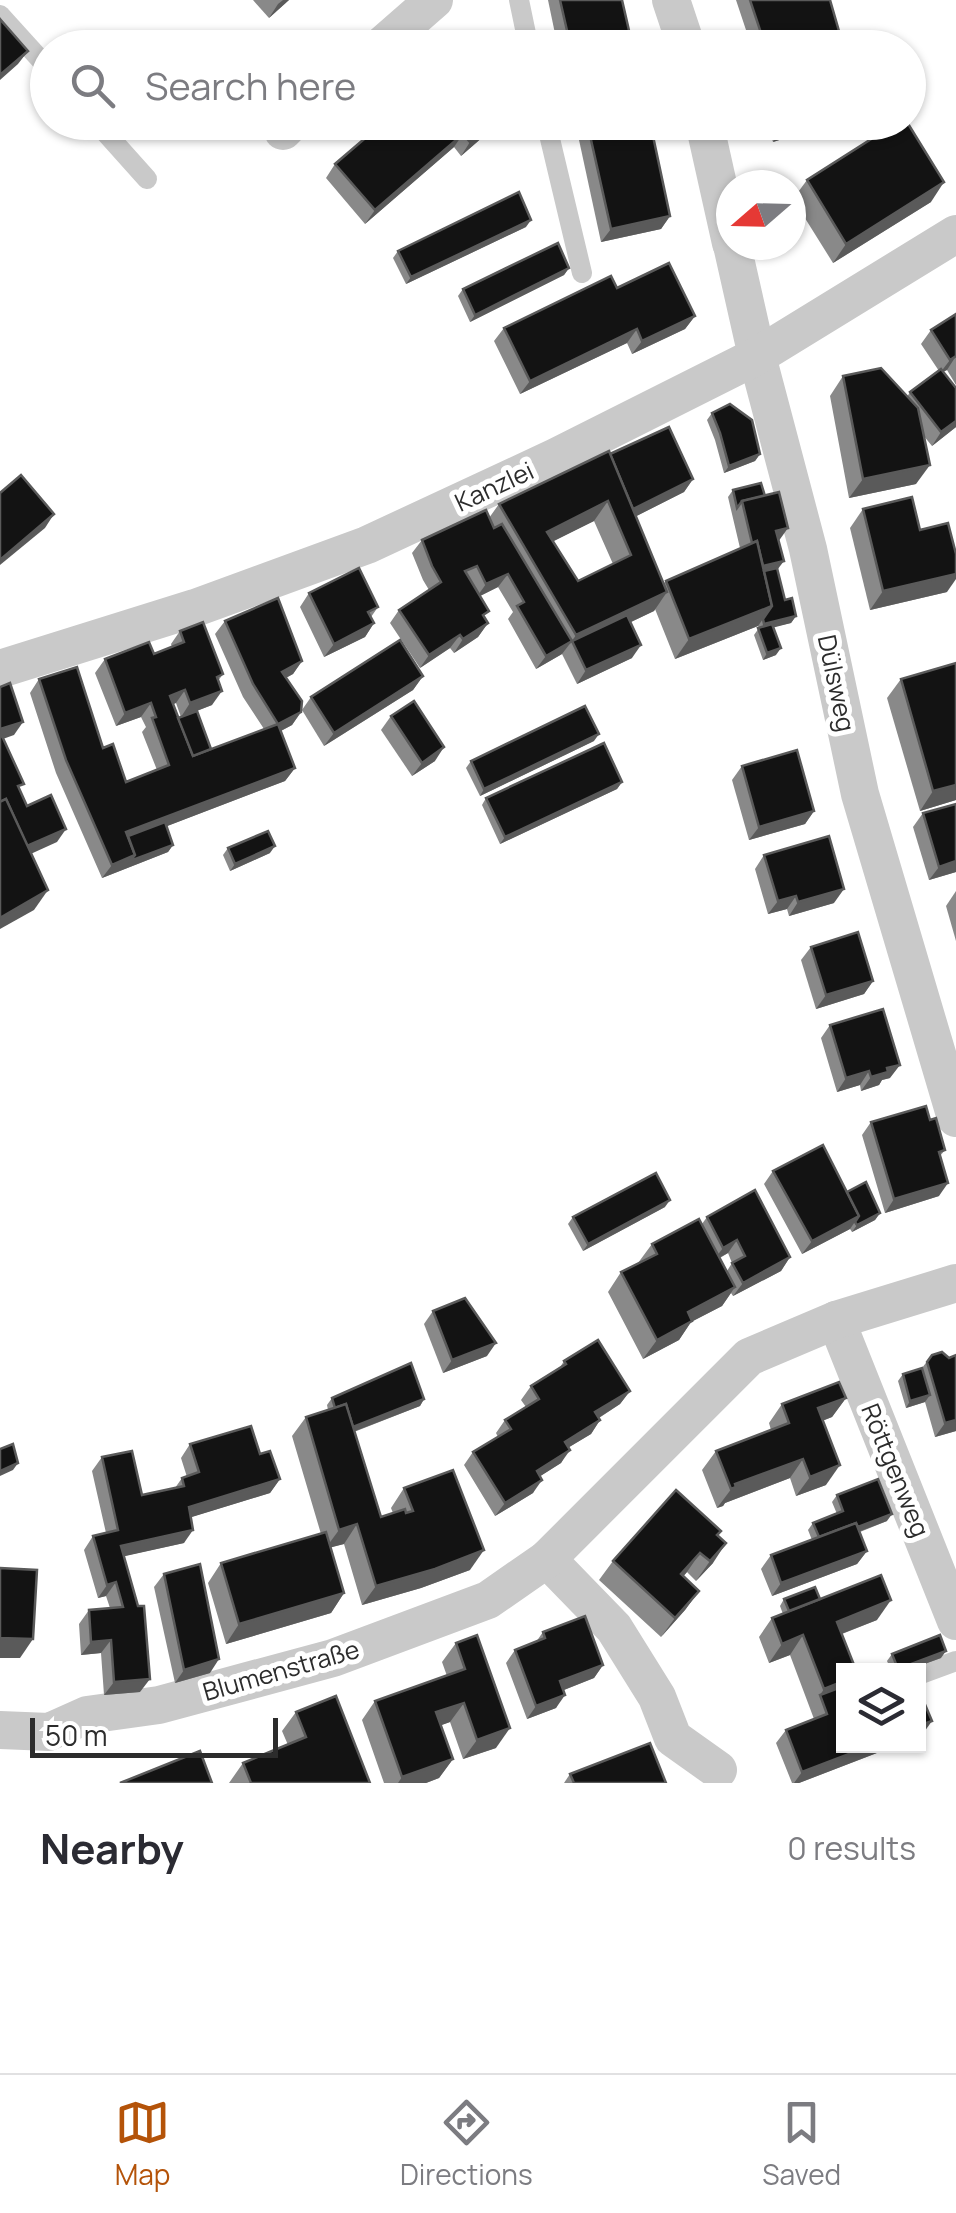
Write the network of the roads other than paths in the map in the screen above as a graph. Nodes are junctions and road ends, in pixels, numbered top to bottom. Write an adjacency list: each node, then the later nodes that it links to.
1 (434, 0): 5 (street)
2 (518, 0): 6 (lane)
3 (671, 0): 7 (street)
4 (0, 15): 8 (lane)
5 (400, 30)
6 (525, 30)
7 (681, 30)
8 (30, 48)
9 (112, 140): 13 (lane)
10 (550, 140): 16 (lane)
11 (708, 140): 12 (street, Dülsweg)
12 (716, 176)
13 (147, 178)
14 (956, 234): 17 (street, Kanzlei)
15 (735, 260): 17 (street, Dülsweg)
16 (582, 273)
17 (757, 356): 18 (street, Kanzlei); 19 (street, Dülsweg)
18 (0, 668)
19 (956, 1118)
20 (956, 1283): 21 (street, Blumenstraße)
21 (836, 1320): 22 (street, Blumenstraße); 23 (street, Röttgenweg)
22 (547, 1559): 26 (street, Blumenstraße); 27 (street)
23 (956, 1621)
24 (956, 1661): 25 (lane)
25 (926, 1672)
26 (0, 1730)
27 (718, 1770)

